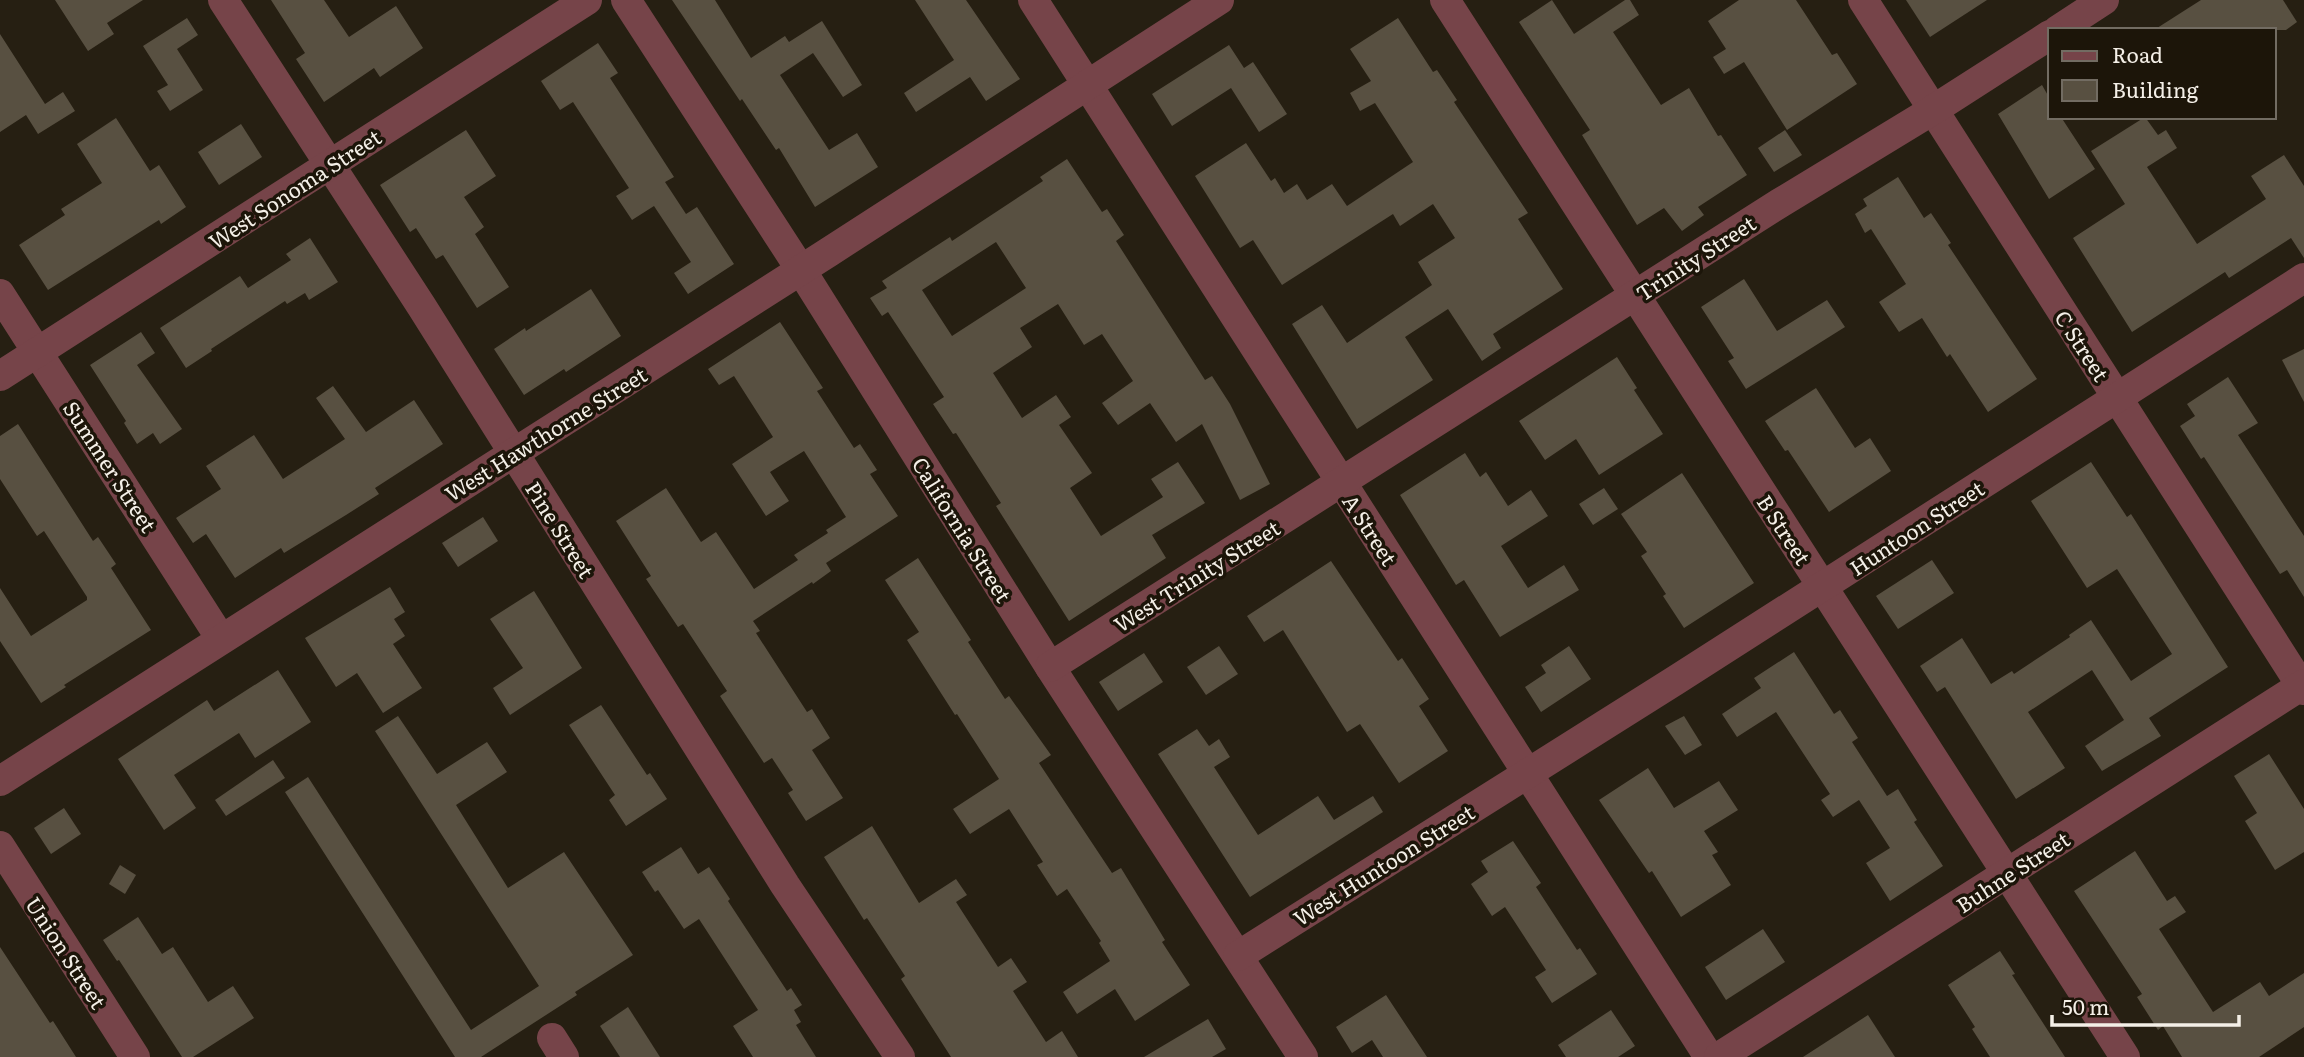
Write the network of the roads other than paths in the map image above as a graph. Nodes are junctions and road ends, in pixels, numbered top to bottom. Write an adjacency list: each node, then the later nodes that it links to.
1 (223, 0): 13 (street, Pine Street)
2 (587, 0): 13 (street, West Sonoma Street)
3 (626, 0): 14 (street, California Street)
4 (1033, 0): 11 (street, A Street)
5 (1219, 0): 11 (street, West Hawthorne Street)
6 (1446, 0): 17 (street, B Street)
7 (1863, 0): 12 (street, C Street)
8 (2104, 0): 9 (street)
9 (2061, 28)
10 (2048, 36): 12 (street, Trinity Street)
11 (1089, 85): 14 (street, West Hawthorne Street); 22 (street, A Street)
12 (1933, 110): 17 (street, Trinity Street); 20 (street, C Street)
13 (330, 165): 18 (street, West Sonoma Street); 21 (street, Pine Street)
14 (801, 270): 21 (street, West Hawthorne Street); 25 (street, California Street)
15 (2304, 278): 20 (street, Huntoon Street)
16 (0, 294): 18 (street, Summer Street)
17 (1634, 296): 22 (street, Trinity Street); 23 (street, B Street)
18 (36, 352): 19 (street, West Sonoma Street); 24 (street, Summer Street)
19 (0, 376)
20 (2117, 398): 23 (street, Huntoon Street); 26 (street, C Street)
21 (514, 454): 24 (street, West Hawthorne Street); 33 (street, Pine Street)
22 (1342, 483): 25 (street, West Trinity Street); 27 (street, A Street)
23 (1823, 587): 27 (street, Huntoon Street); 30 (street, B Street)
24 (221, 639): 28 (street, West Hawthorne Street)
25 (1050, 667): 31 (street, California Street)
26 (2303, 687): 30 (street, Buhne Street)
27 (1527, 773): 31 (street, West Huntoon Street); 35 (street, A Street)
28 (0, 781)
29 (0, 846): 32 (street, Union Street)
30 (2008, 874): 36 (street, Buhne Street); 37 (street, B Street)
31 (1238, 956): 34 (street, California Street)
32 (135, 1057)
33 (900, 1057)
34 (1303, 1057)
35 (1709, 1057)
36 (1719, 1057)
37 (2125, 1057)

